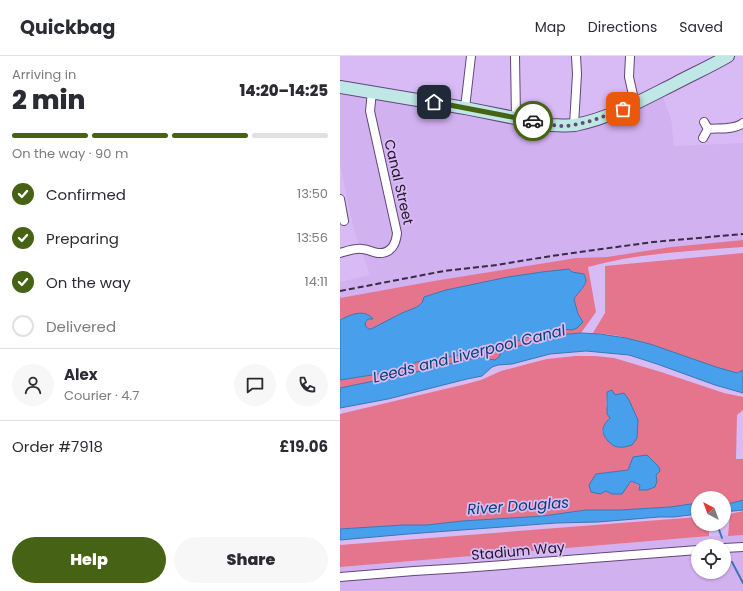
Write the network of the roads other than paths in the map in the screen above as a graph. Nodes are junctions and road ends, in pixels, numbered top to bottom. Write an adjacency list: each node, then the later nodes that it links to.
1 (471, 56): 9 (street)
2 (516, 56): 10 (street)
3 (576, 56): 12 (street)
4 (630, 56): 8 (street)
5 (728, 56): 8 (main road)
6 (340, 87): 7 (main road)
7 (372, 92): 9 (main road); 16 (street, Canal Street)
8 (635, 104): 12 (main road)
9 (465, 108): 10 (main road)
10 (516, 118): 12 (main road)
11 (743, 123): 13 (street)
12 (574, 125)
13 (703, 138)
14 (340, 199): 15 (street)
15 (344, 221)
16 (340, 253)
17 (743, 547): 18 (street)
18 (731, 548)
19 (691, 551): 20 (street, Stadium Way)
20 (340, 577)

